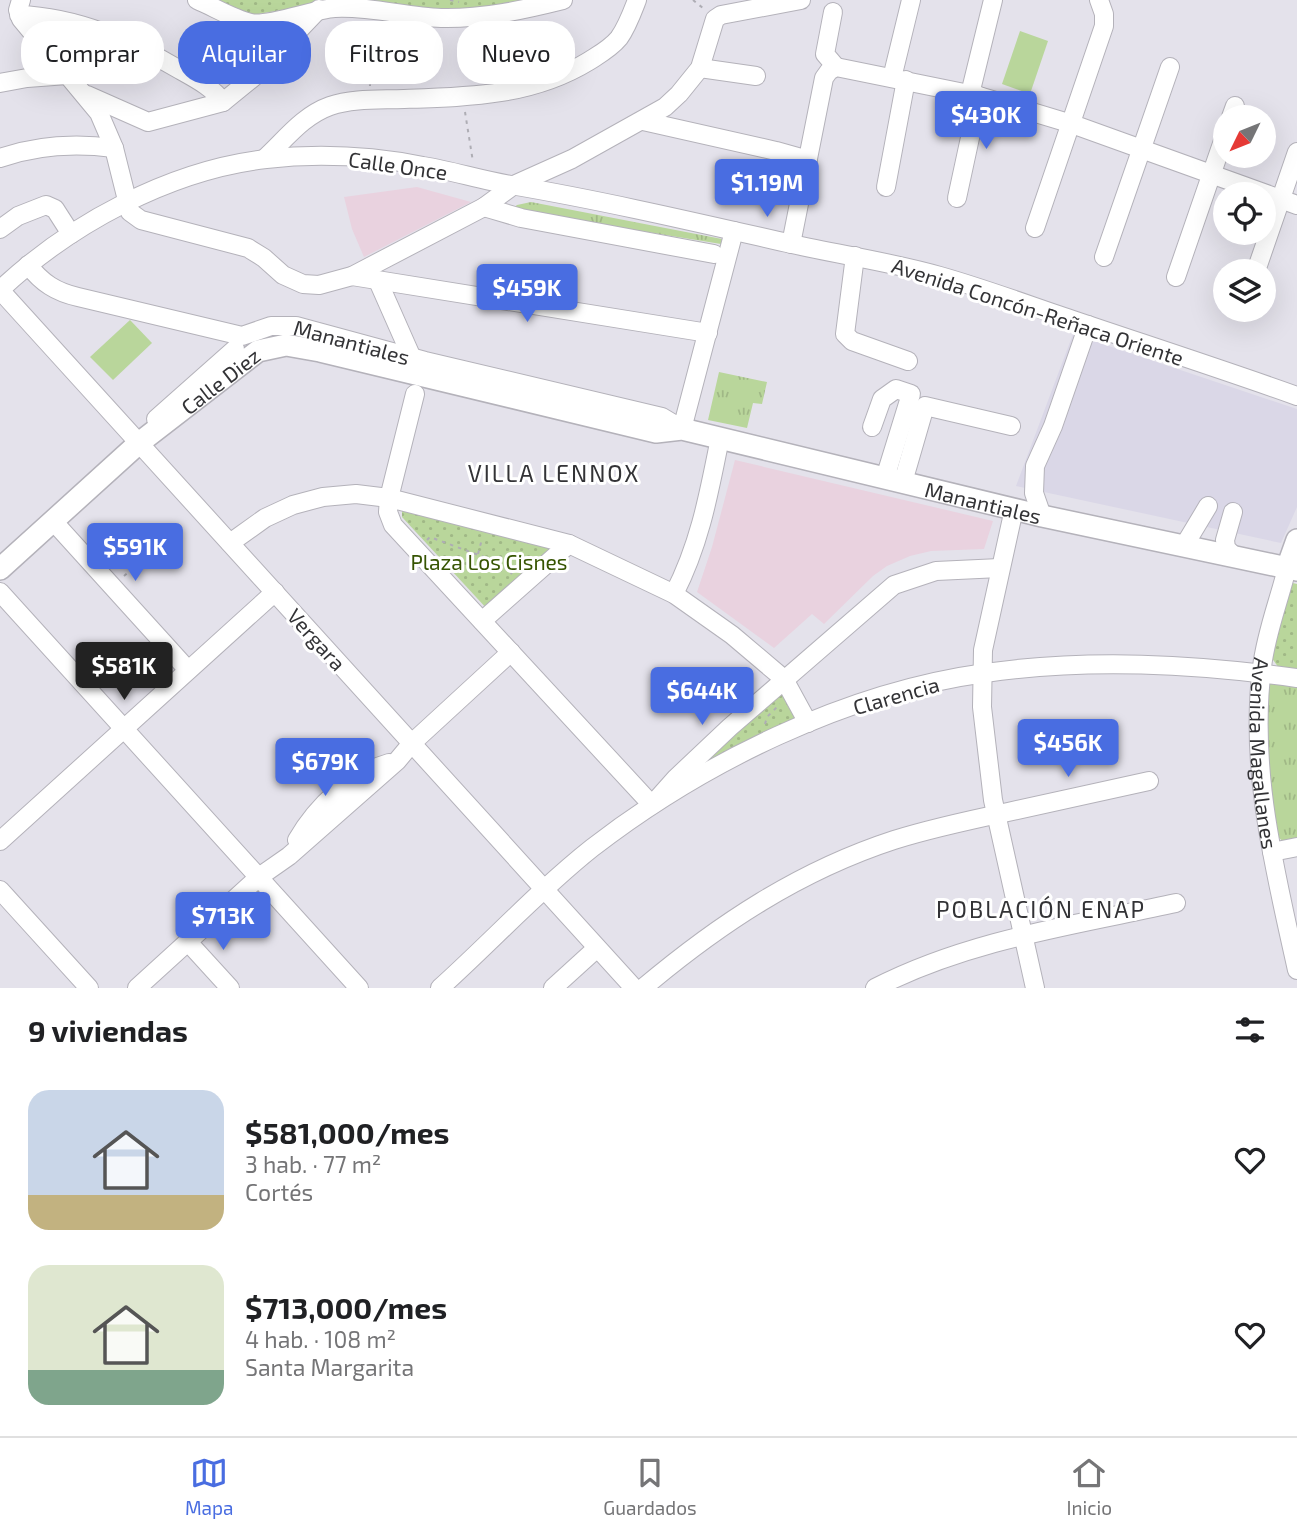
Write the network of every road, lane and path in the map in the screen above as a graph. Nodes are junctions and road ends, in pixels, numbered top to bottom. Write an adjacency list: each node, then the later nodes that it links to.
1 (197, 0): 11 (street)
2 (450, 0): 9 (path)
3 (563, 0): 12 (street)
4 (637, 0): 24 (street)
5 (801, 0): 16 (street)
6 (911, 0): 19 (street)
7 (993, 0): 23 (street)
8 (1099, 0): 28 (street)
9 (465, 3)
10 (20, 8): 26 (street)
11 (319, 9): 12 (street); 26 (street)
12 (365, 9): 25 (path)
13 (833, 12): 14 (street)
14 (836, 67): 19 (street); 34 (street)
15 (1170, 67): 30 (street)
16 (699, 68): 17 (street); 27 (street)
17 (755, 76)
18 (21, 79): 20 (street)
19 (899, 79): 23 (street); 40 (street)
20 (0, 83)
21 (75, 84): 22 (street)
22 (83, 94): 26 (street); 29 (street)
23 (975, 95): 28 (street); 42 (street)
24 (463, 97): 25 (street); 38 (path)
25 (371, 101): 33 (street)
26 (223, 102)
27 (643, 121): 34 (street); 35 (street)
28 (1072, 124): 30 (street); 46 (street)
29 (114, 148): 32 (street); 44 (street)
30 (1141, 149): 37 (street); 53 (street)
31 (1297, 152): 43 (street)
32 (0, 158)
33 (264, 159): 38 (street, Calle Once); 44 (street, Calle Once)
34 (808, 160): 50 (street)
35 (561, 163): 39 (street); 41 (street)
36 (1213, 168): 37 (street)
37 (1211, 173): 43 (street); 57 (street)
38 (475, 178): 39 (street, Calle Once)
39 (514, 185): 41 (street, Calle Once); 45 (street)
40 (886, 187)
41 (569, 195): 48 (street, Calle Once)
42 (957, 198)
43 (1289, 202): 54 (street)
44 (127, 203): 49 (street, Calle Once); 56 (street)
45 (484, 207): 51 (street); 56 (street)
46 (1035, 228)
47 (0, 229): 49 (street)
48 (734, 231): 50 (street, Avenida Concón-Reñaca Oriente); 61 (street)
49 (71, 234): 55 (street, Calle Once)
50 (792, 244): 52 (street, Avenida Concón-Reñaca Oriente)
51 (714, 254)
52 (855, 256): 60 (street, Avenida Concón-Reñaca Oriente); 65 (street)
53 (1104, 257)
54 (1262, 259)
55 (28, 265): 59 (street, Calle Once); 64 (street, Manantiales)
56 (352, 276): 58 (street)
57 (1176, 277)
58 (378, 281): 61 (street); 64 (street)
59 (0, 290): 72 (street, Vergara)
60 (1087, 325): 67 (street, Avenida Concón-Reñaca Oriente); 78 (street)
61 (708, 333): 70 (street)
62 (296, 346): 70 (main road, Manantiales); 72 (main road, Calle Diez)
63 (234, 349): 72 (street, Calle Diez)
64 (412, 358): 70 (street, Manantiales)
65 (908, 360)
66 (415, 394): 74 (street)
67 (1297, 396)
68 (1011, 426): 73 (street)
69 (872, 427): 73 (street)
70 (682, 429): 71 (main road, Manantiales)
71 (720, 438): 73 (main road, Manantiales); 96 (street)
72 (145, 439): 79 (main road, Calle Diez); 82 (street, Vergara)
73 (894, 480): 76 (main road, Manantiales)
74 (389, 498): 80 (street); 82 (street); 86 (street)
75 (1208, 506): 85 (street)
76 (1014, 509): 78 (main road, Manantiales); 89 (street)
77 (1233, 512): 88 (street)
78 (1042, 516): 85 (main road, Manantiales)
79 (53, 521): 90 (main road, Calle Diez); 93 (street)
80 (487, 522): 84 (street); 87 (path)
81 (1297, 540): 91 (main road, Avenida Magallanes)
82 (230, 542): 95 (street, Vergara)
83 (159, 544): 93 (path)
84 (569, 544): 92 (street); 96 (street)
85 (1184, 546): 88 (main road, Manantiales)
86 (415, 550): 87 (path); 97 (street)
87 (478, 555): 92 (path)
88 (1235, 557): 91 (main road, Manantiales)
89 (1000, 568): 100 (street); 103 (street)
90 (0, 569)
91 (1292, 569): 101 (street, Avenida Magallanes)
92 (523, 585): 97 (street)
93 (113, 587): 99 (street)
94 (0, 592): 105 (street)
95 (275, 592): 99 (street); 107 (street, Vergara)
96 (674, 594): 103 (street)
97 (482, 621): 98 (street)
98 (511, 652): 107 (street); 109 (street)
99 (188, 670): 105 (street)
100 (982, 673): 101 (street, Clarencia); 104 (street, Clarencia); 110 (street)
101 (1262, 674): 102 (street, Clarencia); 113 (street, Avenida Magallanes)
102 (1297, 678)
103 (788, 685): 104 (street); 106 (path); 109 (street)
104 (808, 723): 106 (street, Clarencia)
105 (124, 728): 111 (street); 114 (street)
106 (764, 742): 109 (street, Clarencia)
107 (412, 743): 114 (street); 116 (street, Vergara)
108 (1149, 781): 110 (street)
109 (652, 805): 116 (street, Clarencia)
110 (996, 815): 118 (street); 129 (street)
111 (0, 841)
112 (1297, 847): 113 (street)
113 (1272, 852): 121 (street, Avenida Magallanes)
114 (259, 877): 119 (street); 126 (street)
115 (0, 890): 123 (street)
116 (545, 890): 120 (street, Vergara); 122 (street, Clarencia)
117 (1176, 903): 118 (street)
118 (1023, 936): 130 (street); 131 (street)
119 (188, 942): 124 (street); 125 (street)
120 (597, 948): 127 (street); 128 (street, Vergara)
121 (1297, 970)
122 (452, 984)
123 (89, 988)
124 (137, 988)
125 (230, 988)
126 (359, 988)
127 (553, 988)
128 (634, 988)
129 (643, 988)
130 (875, 988)
131 (1035, 988)

